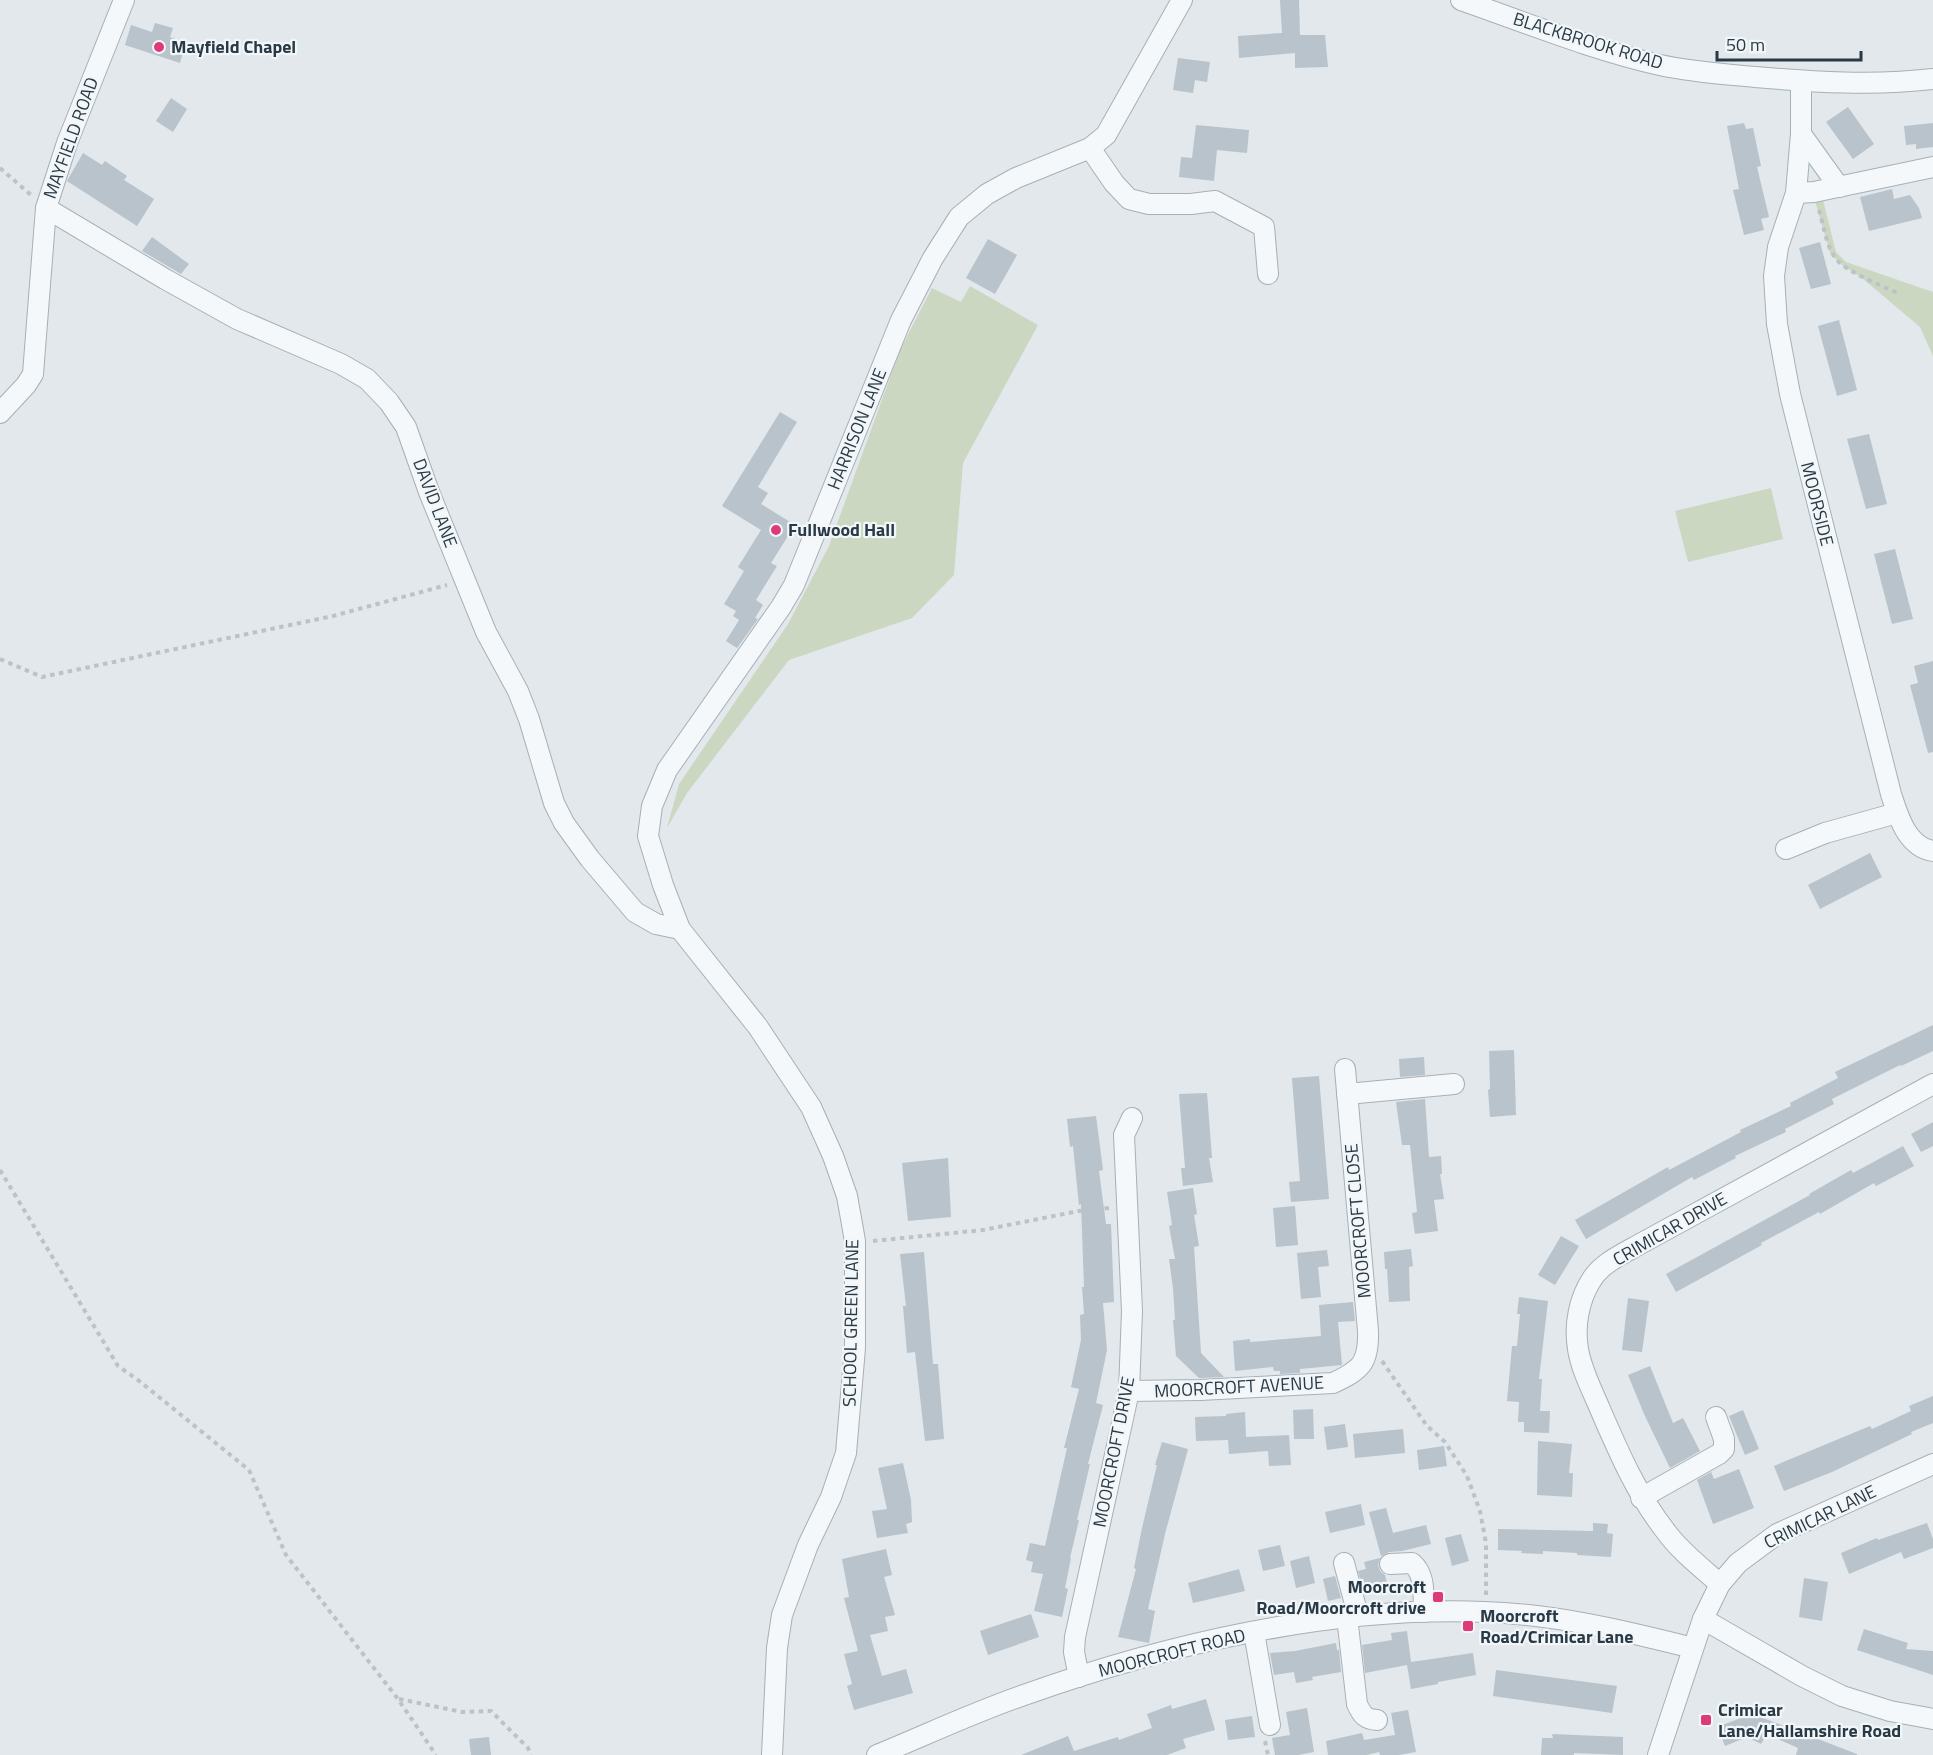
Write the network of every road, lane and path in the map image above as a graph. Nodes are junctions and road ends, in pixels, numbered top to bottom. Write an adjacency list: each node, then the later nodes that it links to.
1 (124, 0): 12 (street, MAYFIELD ROAD)
2 (1182, 0): 7 (street, HARRISON LANE)
3 (1461, 0): 5 (street, BLACKBROOK ROAD)
4 (1933, 79): 5 (street, BLACKBROOK ROAD)
5 (1801, 81): 6 (street, MOORSIDE)
6 (1801, 134): 10 (street); 11 (street, MOORSIDE)
7 (1090, 148): 13 (street); 21 (street, HARRISON LANE)
8 (1933, 167): 10 (street)
9 (0, 168): 12 (path)
10 (1839, 187): 11 (street)
11 (1805, 192): 14 (path); 18 (street, MOORSIDE)
12 (46, 208): 15 (street, MAYFIELD ROAD); 16 (street, DAVID LANE)
13 (1268, 274)
14 (1900, 294)
15 (0, 414)
16 (465, 581): 17 (path); 21 (street, DAVID LANE)
17 (0, 659)
18 (1897, 813): 19 (street); 20 (street, MOORSIDE)
19 (1786, 849)
20 (1933, 851)
21 (680, 929): 29 (street, SCHOOL GREEN LANE)
22 (1345, 1069): 25 (street, MOORCROFT CLOSE)
23 (1454, 1084): 25 (street)
24 (1933, 1084): 34 (street, CRIMICAR DRIVE)
25 (1347, 1094): 30 (street, MOORCROFT CLOSE)
26 (1132, 1118): 28 (street, MOORCROFT DRIVE)
27 (0, 1170): 45 (path)
28 (1128, 1205): 29 (path); 31 (street, MOORCROFT DRIVE)
29 (855, 1241): 51 (street, SCHOOL GREEN LANE)
30 (1368, 1348): 31 (street, MOORCROFT AVENUE); 39 (path)
31 (1129, 1391): 44 (street, MOORCROFT DRIVE)
32 (1716, 1417): 34 (street)
33 (1933, 1464): 37 (street, CRIMICAR LANE)
34 (1641, 1498): 37 (street, CRIMICAR DRIVE)
35 (1344, 1563): 40 (street)
36 (1390, 1564): 38 (street)
37 (1720, 1584): 41 (street, CRIMICAR LANE)
38 (1424, 1612): 39 (street, MOORCROFT ROAD); 40 (street, MOORCROFT ROAD)
39 (1486, 1612): 43 (street, MOORCROFT ROAD)
40 (1352, 1616): 42 (street, MOORCROFT ROAD); 47 (street)
41 (1703, 1619): 43 (street, CRIMICAR LANE); 46 (street)
42 (1254, 1632): 44 (street, MOORCROFT ROAD); 48 (street)
43 (1693, 1648): 53 (street, CRIMICAR LANE)
44 (1078, 1677): 52 (street, MOORCROFT ROAD)
45 (399, 1698): 49 (path); 50 (path)
46 (1933, 1719)
47 (1377, 1720)
48 (1270, 1725)
49 (436, 1755)
50 (531, 1755)
51 (772, 1755)
52 (877, 1755)
53 (1658, 1755)

